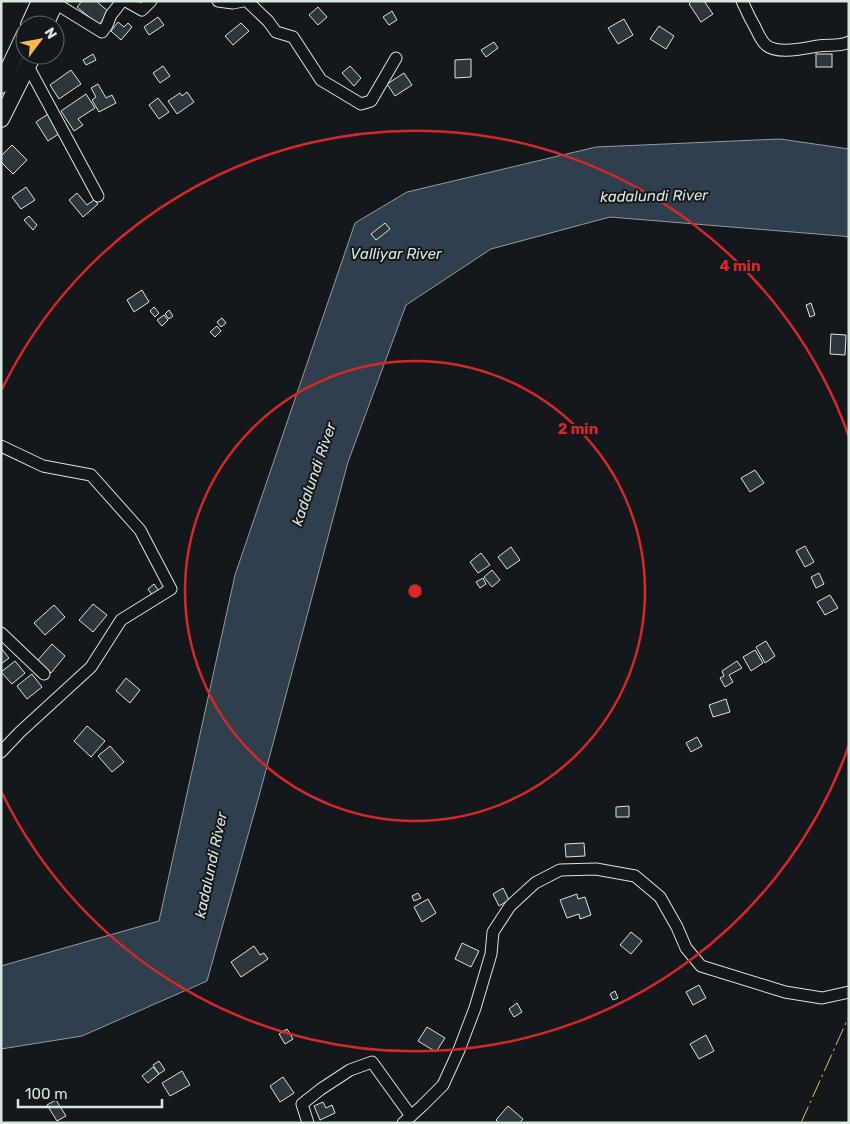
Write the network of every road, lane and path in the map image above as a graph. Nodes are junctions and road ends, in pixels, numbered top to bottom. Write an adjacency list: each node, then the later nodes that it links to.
1 (122, 1): 7 (street)
2 (126, 1): 3 (street)
3 (151, 1)
4 (218, 1): 5 (street)
5 (245, 1): 12 (street)
6 (742, 1): 10 (street)
7 (50, 2): 8 (highway); 9 (highway)
8 (38, 15)
9 (48, 15)
10 (849, 42)
11 (15, 55): 15 (highway)
12 (396, 58)
13 (28, 65): 16 (highway)
14 (32, 65): 17 (street)
15 (1, 85)
16 (1, 119)
17 (98, 196)
18 (1, 446): 21 (street)
19 (1, 633): 20 (street)
20 (44, 674)
21 (1, 752)
22 (849, 992): 23 (street)
23 (407, 1119): 24 (street)
24 (308, 1123)

